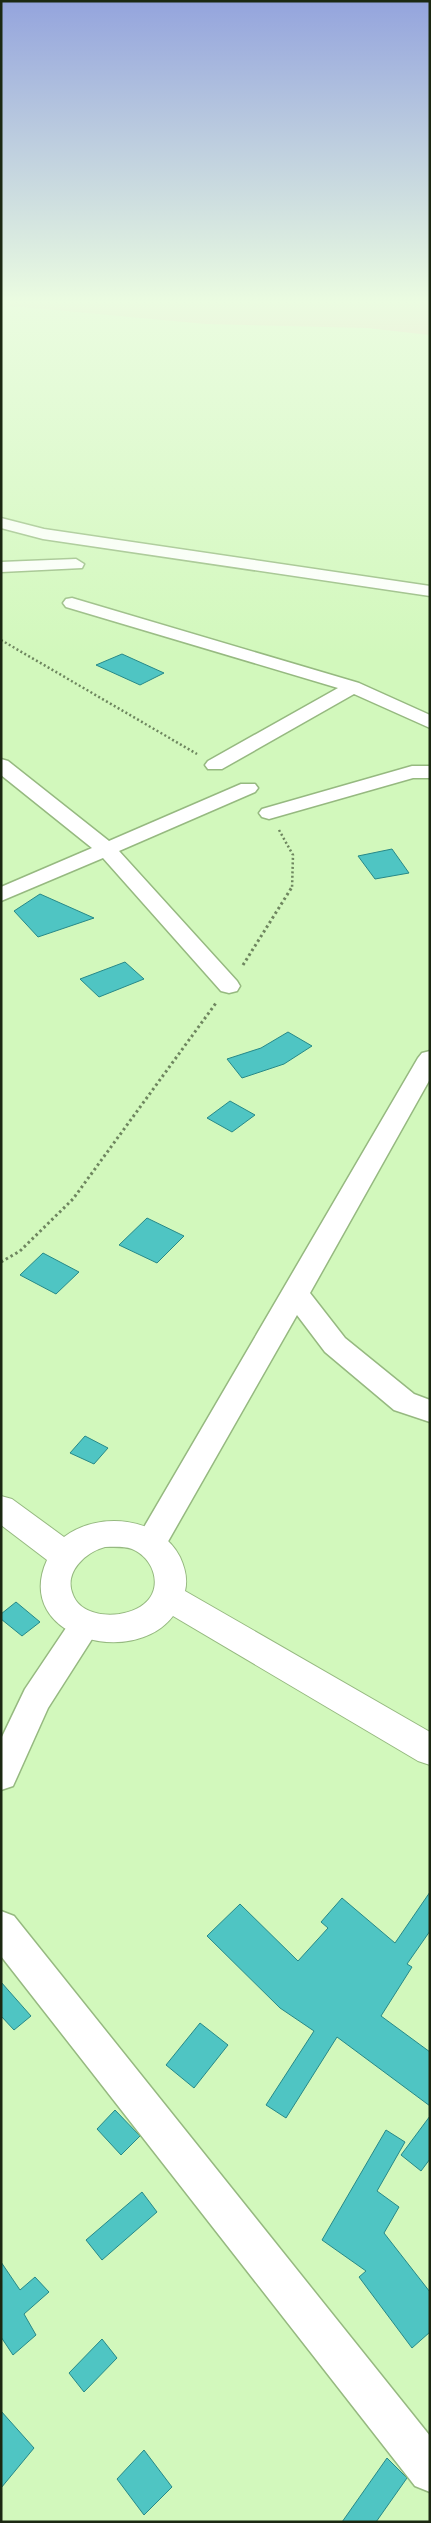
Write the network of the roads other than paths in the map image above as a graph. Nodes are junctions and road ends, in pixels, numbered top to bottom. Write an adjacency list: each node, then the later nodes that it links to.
1 (1, 523): 4 (street)
2 (76, 564): 3 (street)
3 (1, 567)
4 (430, 591)
5 (72, 603): 6 (street)
6 (353, 687): 7 (street); 9 (street)
7 (430, 722)
8 (1, 765): 13 (street)
9 (216, 765)
10 (430, 772): 12 (street)
11 (248, 788): 13 (street)
12 (269, 813)
13 (106, 849): 14 (street); 15 (street)
14 (1, 895)
15 (229, 986)
16 (430, 1058): 17 (street)
17 (296, 1294): 18 (street); 20 (street)
18 (430, 1412)
19 (1, 1508): 21 (street)
20 (150, 1543): 21 (street); 22 (street)
21 (65, 1556): 23 (street)
22 (168, 1597): 23 (street); 24 (street)
23 (85, 1625): 25 (street)
24 (430, 1750)
25 (1, 1775)
26 (1, 1928): 27 (street)
27 (430, 2471)

